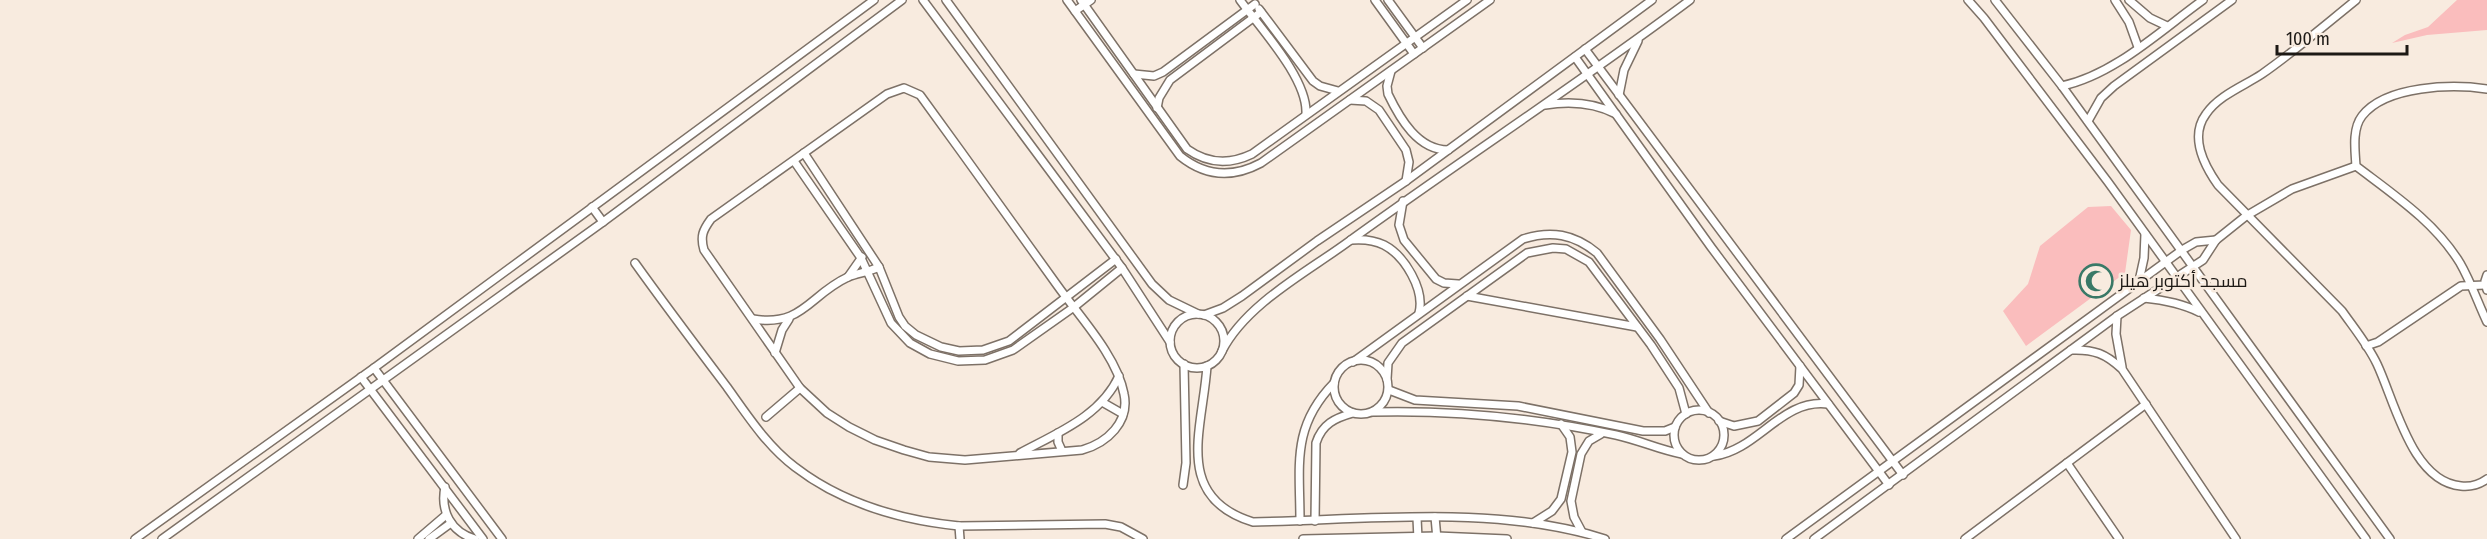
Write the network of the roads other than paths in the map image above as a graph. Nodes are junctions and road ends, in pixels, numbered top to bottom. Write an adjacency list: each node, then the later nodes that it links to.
1 (874, 0): 56 (street)
2 (902, 0): 58 (street)
3 (923, 0): 65 (street)
4 (946, 0): 85 (street)
5 (1091, 0): 22 (street)
6 (1240, 0): 23 (street)
7 (1375, 0): 30 (street)
8 (1388, 0): 28 (street)
9 (1467, 0): 28 (street)
10 (1490, 0): 32 (street)
11 (1651, 0): 33 (street)
12 (1690, 0): 29 (street)
13 (1968, 0): 59 (street)
14 (1995, 0): 40 (street)
15 (2115, 0): 31 (street)
16 (2129, 0): 27 (street)
17 (2203, 0): 27 (street)
18 (2232, 0): 49 (street)
19 (2356, 0): 57 (street)
20 (1069, 1): 24 (street)
21 (1254, 2): 23 (street); 25 (street)
22 (1083, 3): 24 (street); 38 (street)
23 (1247, 10): 26 (street); 38 (street)
24 (1076, 11): 44 (street)
25 (1261, 12): 26 (street); 42 (street)
26 (1253, 18): 46 (street); 47 (street)
27 (2168, 26): 31 (street)
28 (1415, 37): 30 (street); 32 (street)
29 (1639, 38): 36 (street); 43 (street)
30 (1406, 43): 34 (street); 42 (street)
31 (2138, 47): 40 (street)
32 (1423, 48): 34 (street)
33 (1585, 49): 35 (street); 36 (street)
34 (1414, 54): 37 (street)
35 (1575, 57): 39 (street); 50 (street)
36 (1598, 67): 39 (street); 43 (street)
37 (1391, 71): 44 (street); 50 (street)
38 (1134, 74): 46 (street)
39 (1588, 74): 45 (street); 48 (street)
40 (2062, 86): 49 (street)
41 (2487, 89): 53 (street)
42 (1338, 91): 47 (street)
43 (1619, 94): 128 (street)
44 (1350, 100): 54 (street)
45 (1543, 106): 48 (street); 55 (street)
46 (1158, 108): 47 (street)
47 (1306, 114)
48 (1618, 115): 99 (street)
49 (2088, 121): 62 (street)
50 (1448, 150): 54 (street)
51 (804, 153): 52 (street); 63 (street); 80 (street)
52 (794, 160): 64 (street); 87 (street)
53 (2356, 166): 57 (street); 77 (street)
54 (1406, 181): 85 (street)
55 (1403, 201): 60 (street); 76 (street)
56 (592, 207): 58 (street); 100 (street)
57 (2246, 216): 61 (street); 92 (street)
58 (603, 222): 105 (street)
59 (2145, 234): 66 (street); 75 (street)
60 (1351, 240): 83 (street); 94 (street)
61 (2216, 240): 62 (street); 68 (street)
62 (2182, 250): 66 (street); 68 (street)
63 (869, 251): 64 (street); 69 (street)
64 (861, 258): 71 (street); 73 (street)
65 (1116, 259): 70 (street); 80 (street)
66 (2166, 262): 74 (street); 75 (street)
67 (635, 263): 143 (street)
68 (2194, 266): 74 (street); 165 (street)
69 (879, 267): 71 (street); 80 (street)
70 (1122, 268): 82 (street); 91 (street)
71 (868, 272): 73 (street); 82 (street)
72 (2487, 275): 78 (street)
73 (848, 277): 88 (street)
74 (2176, 277): 81 (street); 84 (street)
75 (2139, 281): 128 (street)
76 (1461, 283): 83 (street); 115 (street)
77 (2470, 284): 78 (street); 89 (street); 92 (street)
78 (2486, 288)
79 (1467, 296): 90 (street); 90 (street); 104 (street)
80 (1066, 298): 82 (street)
81 (2144, 298): 84 (street); 86 (street)
82 (1074, 307): 102 (street)
83 (1419, 313): 96 (street)
84 (2202, 314): 164 (street)
85 (1201, 315): 91 (street); 94 (street)
86 (2117, 316): 93 (street); 101 (street)
87 (753, 319): 88 (street); 95 (street)
88 (789, 319): 95 (street)
89 (2487, 322)
90 (1637, 327): 117 (street)
91 (1170, 342): 97 (street)
92 (2366, 346): 132 (street)
93 (2071, 350): 101 (street); 131 (street)
94 (1222, 351): 98 (street)
95 (776, 353): 108 (street)
96 (1353, 362): 104 (street); 106 (street)
97 (1184, 364): 98 (street); 133 (street)
98 (1207, 366): 139 (street)
99 (1800, 366): 111 (street); 119 (street)
100 (374, 368): 103 (street); 105 (street)
101 (2122, 369): 112 (street)
102 (1119, 376): 110 (street); 116 (street)
103 (361, 377): 107 (street); 147 (street)
104 (1387, 379): 109 (street)
105 (382, 380): 107 (street); 153 (street)
106 (1334, 383): 114 (street); 139 (street)
107 (370, 388): 135 (street); 148 (street)
108 (800, 388): 118 (street); 125 (street)
109 (1389, 390): 113 (street); 121 (street)
110 (1102, 402): 116 (street); 122 (street)
111 (1828, 404): 127 (street); 130 (street)
112 (2146, 404): 129 (street); 163 (street)
113 (1373, 412): 114 (street); 120 (street)
114 (1353, 413): 140 (street)
115 (1709, 413): 117 (street); 119 (street)
116 (1123, 414): 124 (street)
117 (1686, 414): 121 (street)
118 (766, 417)
119 (1719, 421): 127 (street)
120 (1561, 424): 123 (street); 142 (street)
121 (1675, 427): 126 (street)
122 (1058, 433): 124 (street); 125 (street)
123 (1603, 433): 126 (street); 144 (street)
124 (1062, 451): 125 (street)
125 (1018, 454)
126 (1682, 454): 127 (street)
127 (1712, 457)
128 (1892, 461): 130 (street); 131 (street)
129 (2067, 463): 161 (street); 162 (street)
130 (1879, 471): 134 (street); 159 (street)
131 (1903, 475): 134 (street)
132 (2487, 479)
133 (1183, 485)
134 (1889, 485): 160 (street)
135 (445, 487): 136 (street); 152 (street)
136 (446, 515): 141 (street); 149 (street)
137 (1435, 517): 138 (street); 142 (street); 145 (street)
138 (1417, 518): 140 (street); 146 (street)
139 (1300, 521): 140 (street)
140 (1315, 521)
141 (451, 523): 150 (street); 151 (street)
142 (1532, 523): 144 (street)
143 (959, 526): 154 (street); 155 (street)
144 (1582, 532): 158 (street)
145 (1437, 537): 146 (street); 157 (street)
146 (1418, 538): 156 (street)
147 (135, 539)
148 (162, 539)
149 (418, 539)
150 (429, 539)
151 (475, 539)
152 (483, 539)
153 (502, 539)
154 (960, 539)
155 (1143, 539)
156 (1303, 539)
157 (1507, 539)
158 (1605, 539)
159 (1786, 539)
160 (1814, 539)
161 (1965, 539)
162 (2119, 539)
163 (2236, 539)
164 (2366, 539)
165 (2390, 539)

